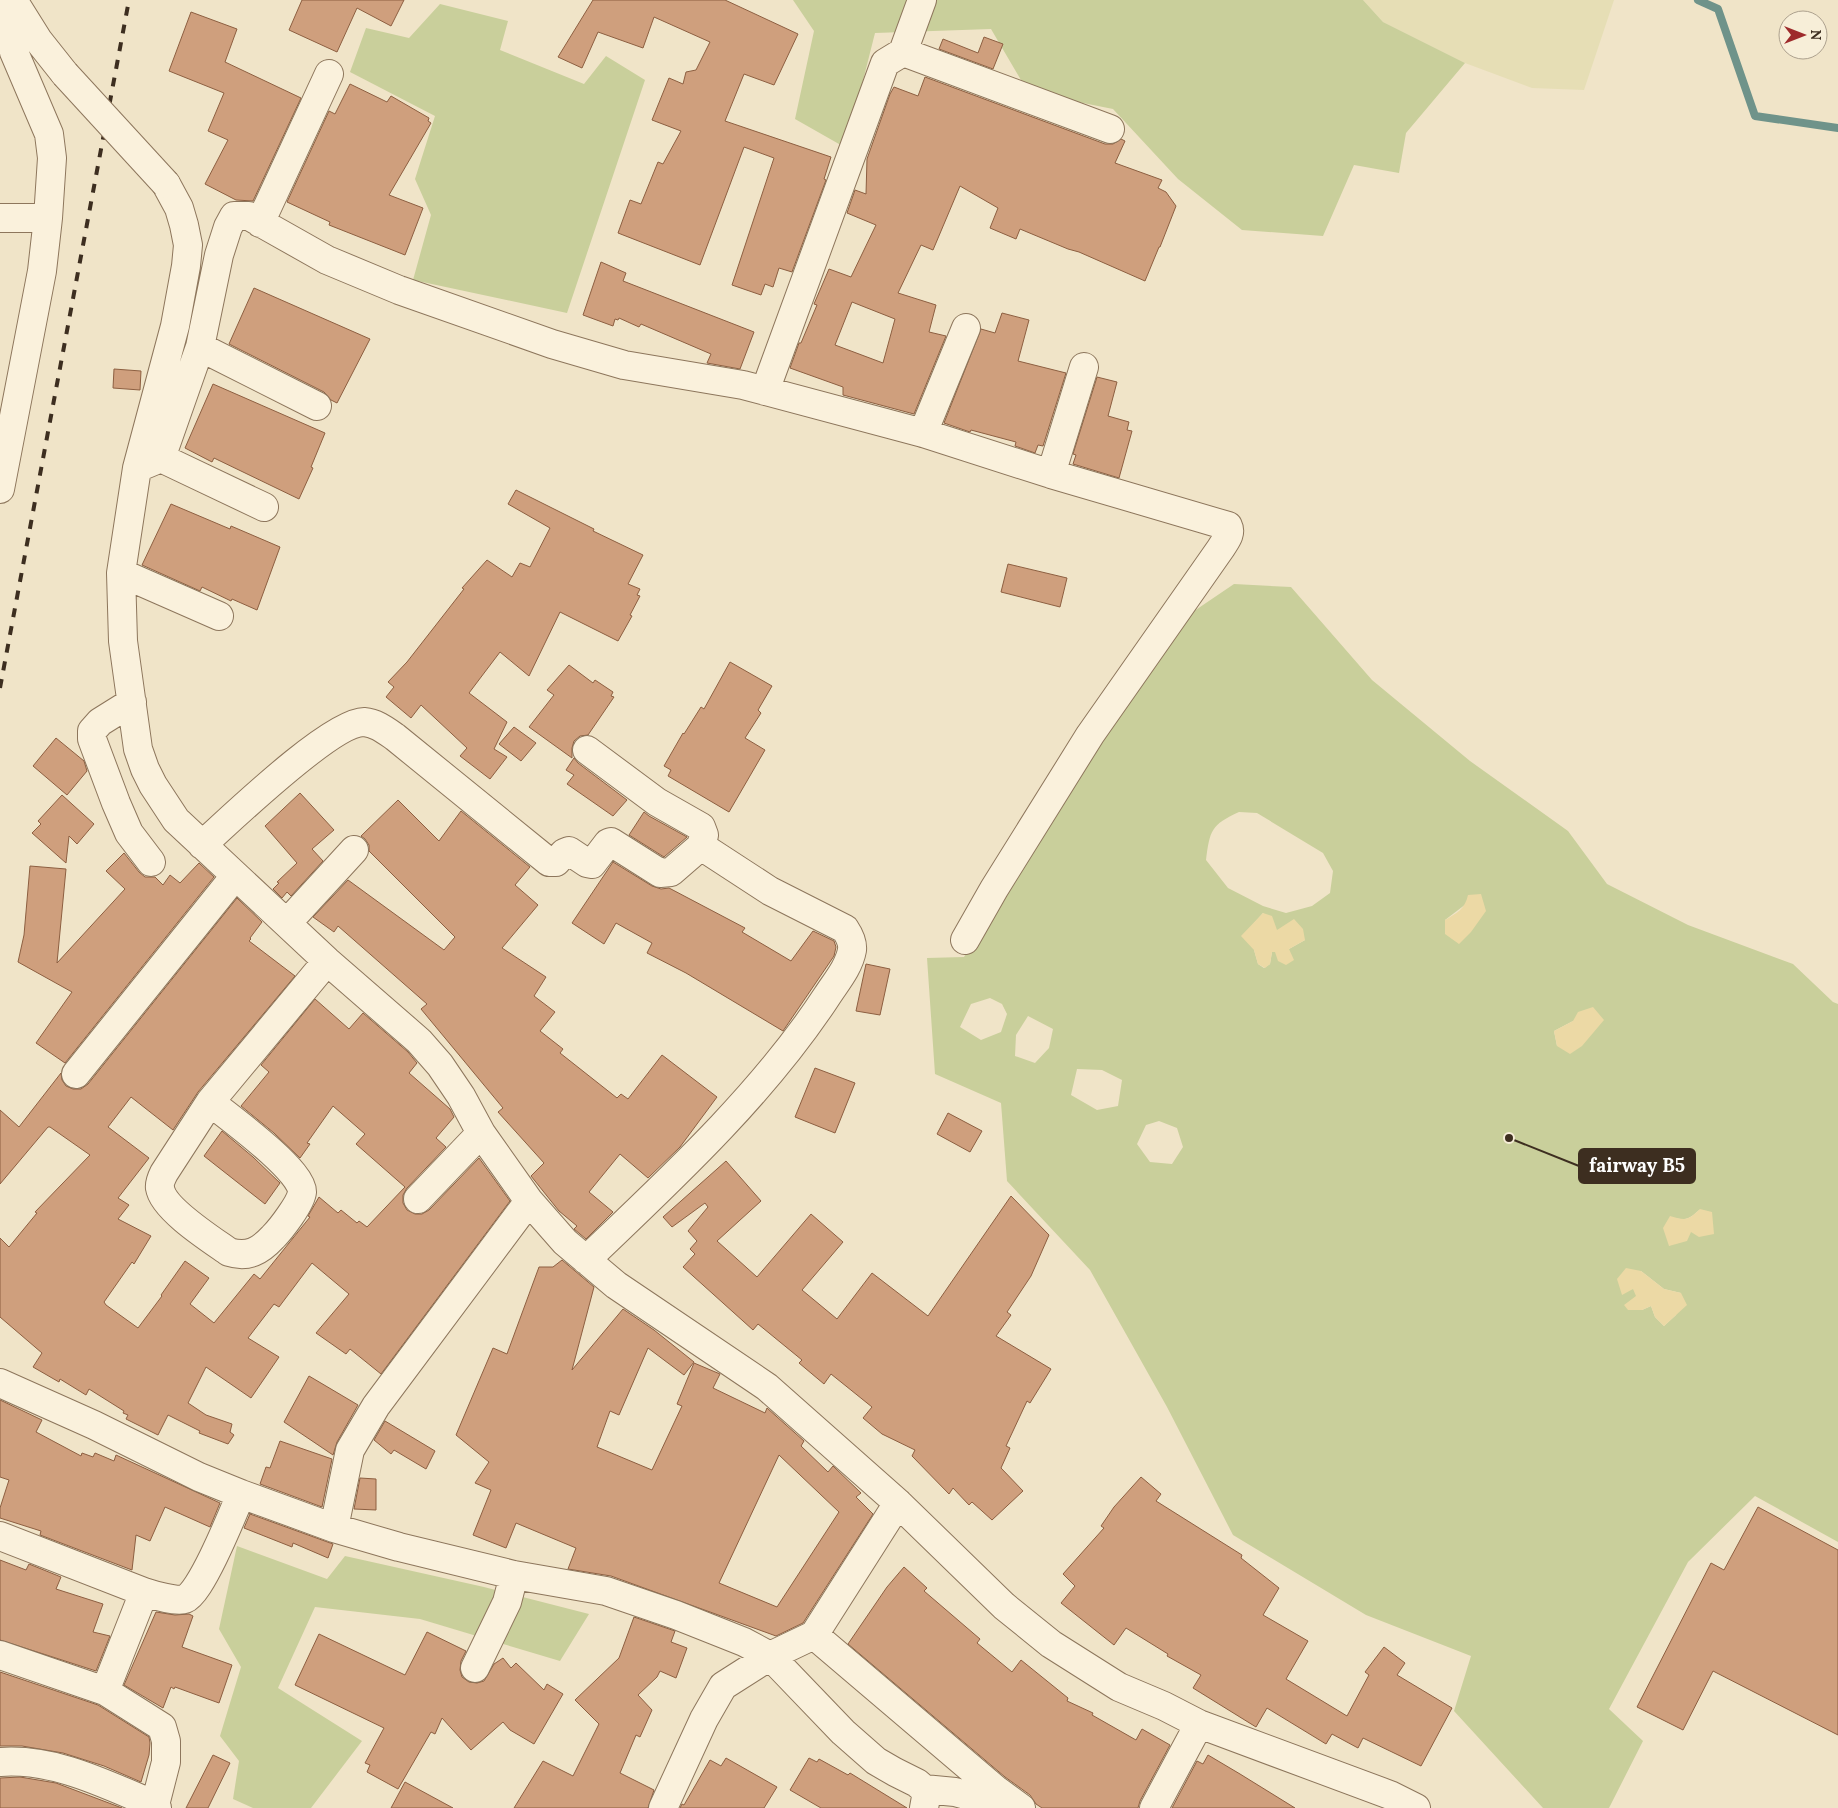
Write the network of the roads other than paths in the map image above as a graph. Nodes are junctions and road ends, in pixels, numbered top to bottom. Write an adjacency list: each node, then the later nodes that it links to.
1 (922, 0): 3 (street)
2 (14, 2): 7 (street); 15 (street, bridge)
3 (902, 52): 5 (street); 12 (street)
4 (329, 74): 8 (street)
5 (1110, 129)
6 (0, 218): 7 (street)
7 (48, 218): 17 (street)
8 (260, 223): 10 (street); 12 (street)
9 (966, 328): 14 (street)
10 (200, 347): 13 (street); 15 (street)
11 (1084, 367): 16 (street)
12 (765, 391): 14 (street)
13 (317, 406)
14 (923, 433): 16 (street)
15 (149, 463): 18 (street); 19 (street)
16 (1052, 474): 29 (street)
17 (0, 489)
18 (264, 507)
19 (121, 573): 20 (street); 21 (street)
20 (219, 616)
21 (132, 702): 23 (street); 26 (street)
22 (587, 750): 24 (street)
23 (202, 845): 24 (street); 27 (street)
24 (701, 846): 36 (street)
25 (354, 850): 28 (street)
26 (151, 862)
27 (235, 876): 28 (street); 31 (street)
28 (287, 923): 30 (street)
29 (965, 940)
30 (327, 961): 32 (street); 33 (street)
31 (76, 1074)
32 (210, 1102): 32 (street)
33 (481, 1133): 34 (street); 35 (street)
34 (418, 1198)
35 (529, 1201): 36 (street); 40 (street)
36 (586, 1260): 39 (street)
37 (0, 1383): 38 (street)
38 (240, 1494): 40 (street); 43 (street)
39 (898, 1503): 44 (street); 49 (street)
40 (334, 1528): 42 (street)
41 (0, 1536): 43 (street)
42 (514, 1575): 46 (street); 47 (street)
43 (144, 1592): 48 (street)
44 (814, 1635): 46 (street); 56 (street)
45 (0, 1655): 48 (street)
46 (770, 1656): 51 (street); 54 (street)
47 (475, 1668)
48 (105, 1691): 53 (street)
49 (1199, 1724): 52 (street); 57 (street)
50 (0, 1762): 53 (street)
51 (924, 1799): 55 (street)
52 (1387, 1802): 58 (street)
53 (156, 1807)
54 (663, 1808)
55 (989, 1808)
56 (1021, 1808)
57 (1154, 1808)
58 (1416, 1808)

